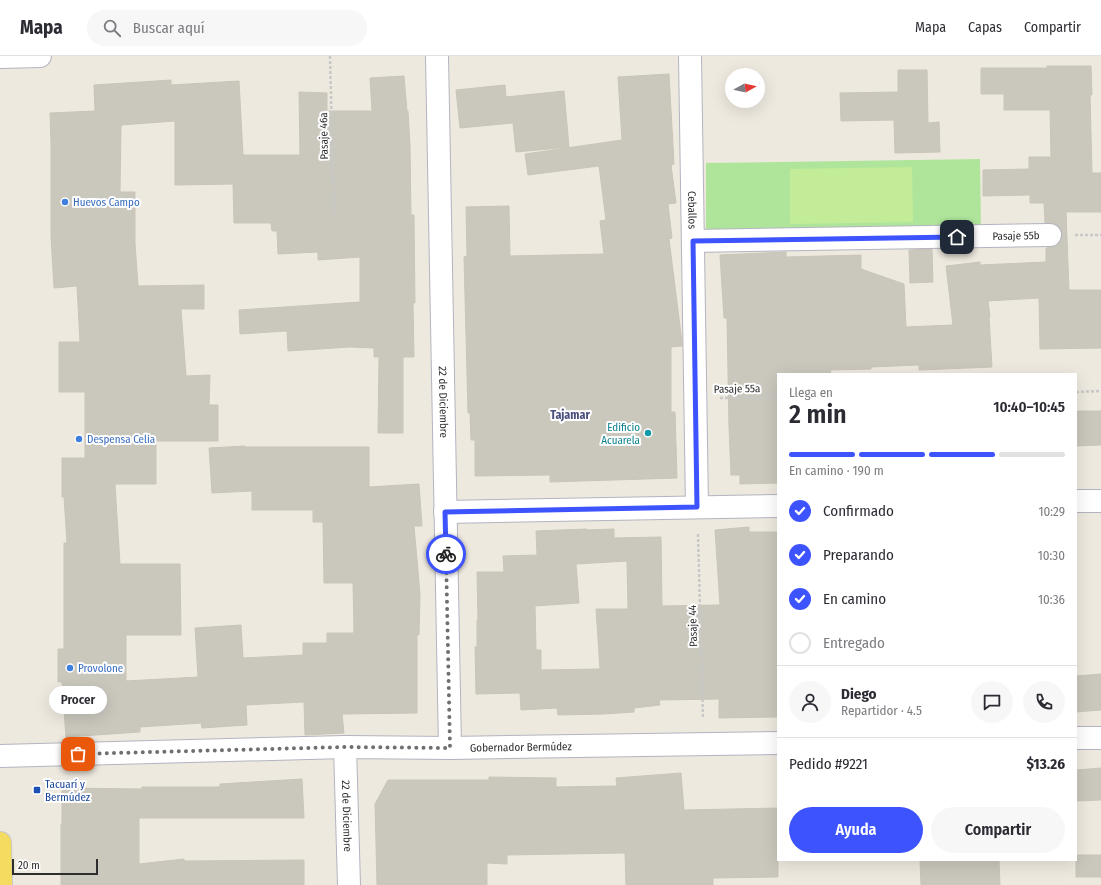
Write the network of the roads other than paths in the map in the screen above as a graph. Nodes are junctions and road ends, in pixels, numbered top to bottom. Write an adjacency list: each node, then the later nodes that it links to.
1 (40, 56): 4 (street)
2 (437, 56): 11 (street, 22 de Diciembre)
3 (690, 56): 6 (street, Ceballos)
4 (0, 57)
5 (1050, 235): 6 (street, Pasaje 55b)
6 (693, 241): 10 (street, Ceballos)
7 (1077, 501): 8 (street)
8 (1101, 501)
9 (777, 506): 10 (street)
10 (697, 507): 11 (street)
11 (445, 512): 16 (street, 22 de Diciembre)
12 (1077, 738): 13 (street)
13 (1101, 738)
14 (777, 743): 16 (street, Gobernador Bermúdez)
15 (345, 747): 16 (street, Gobernador Bermúdez); 17 (street, Gobernador Bermúdez); 20 (street, 22 de Diciembre)
16 (450, 748)
17 (0, 756)
18 (0, 843): 19 (main road)
19 (1, 885)
20 (348, 885)

